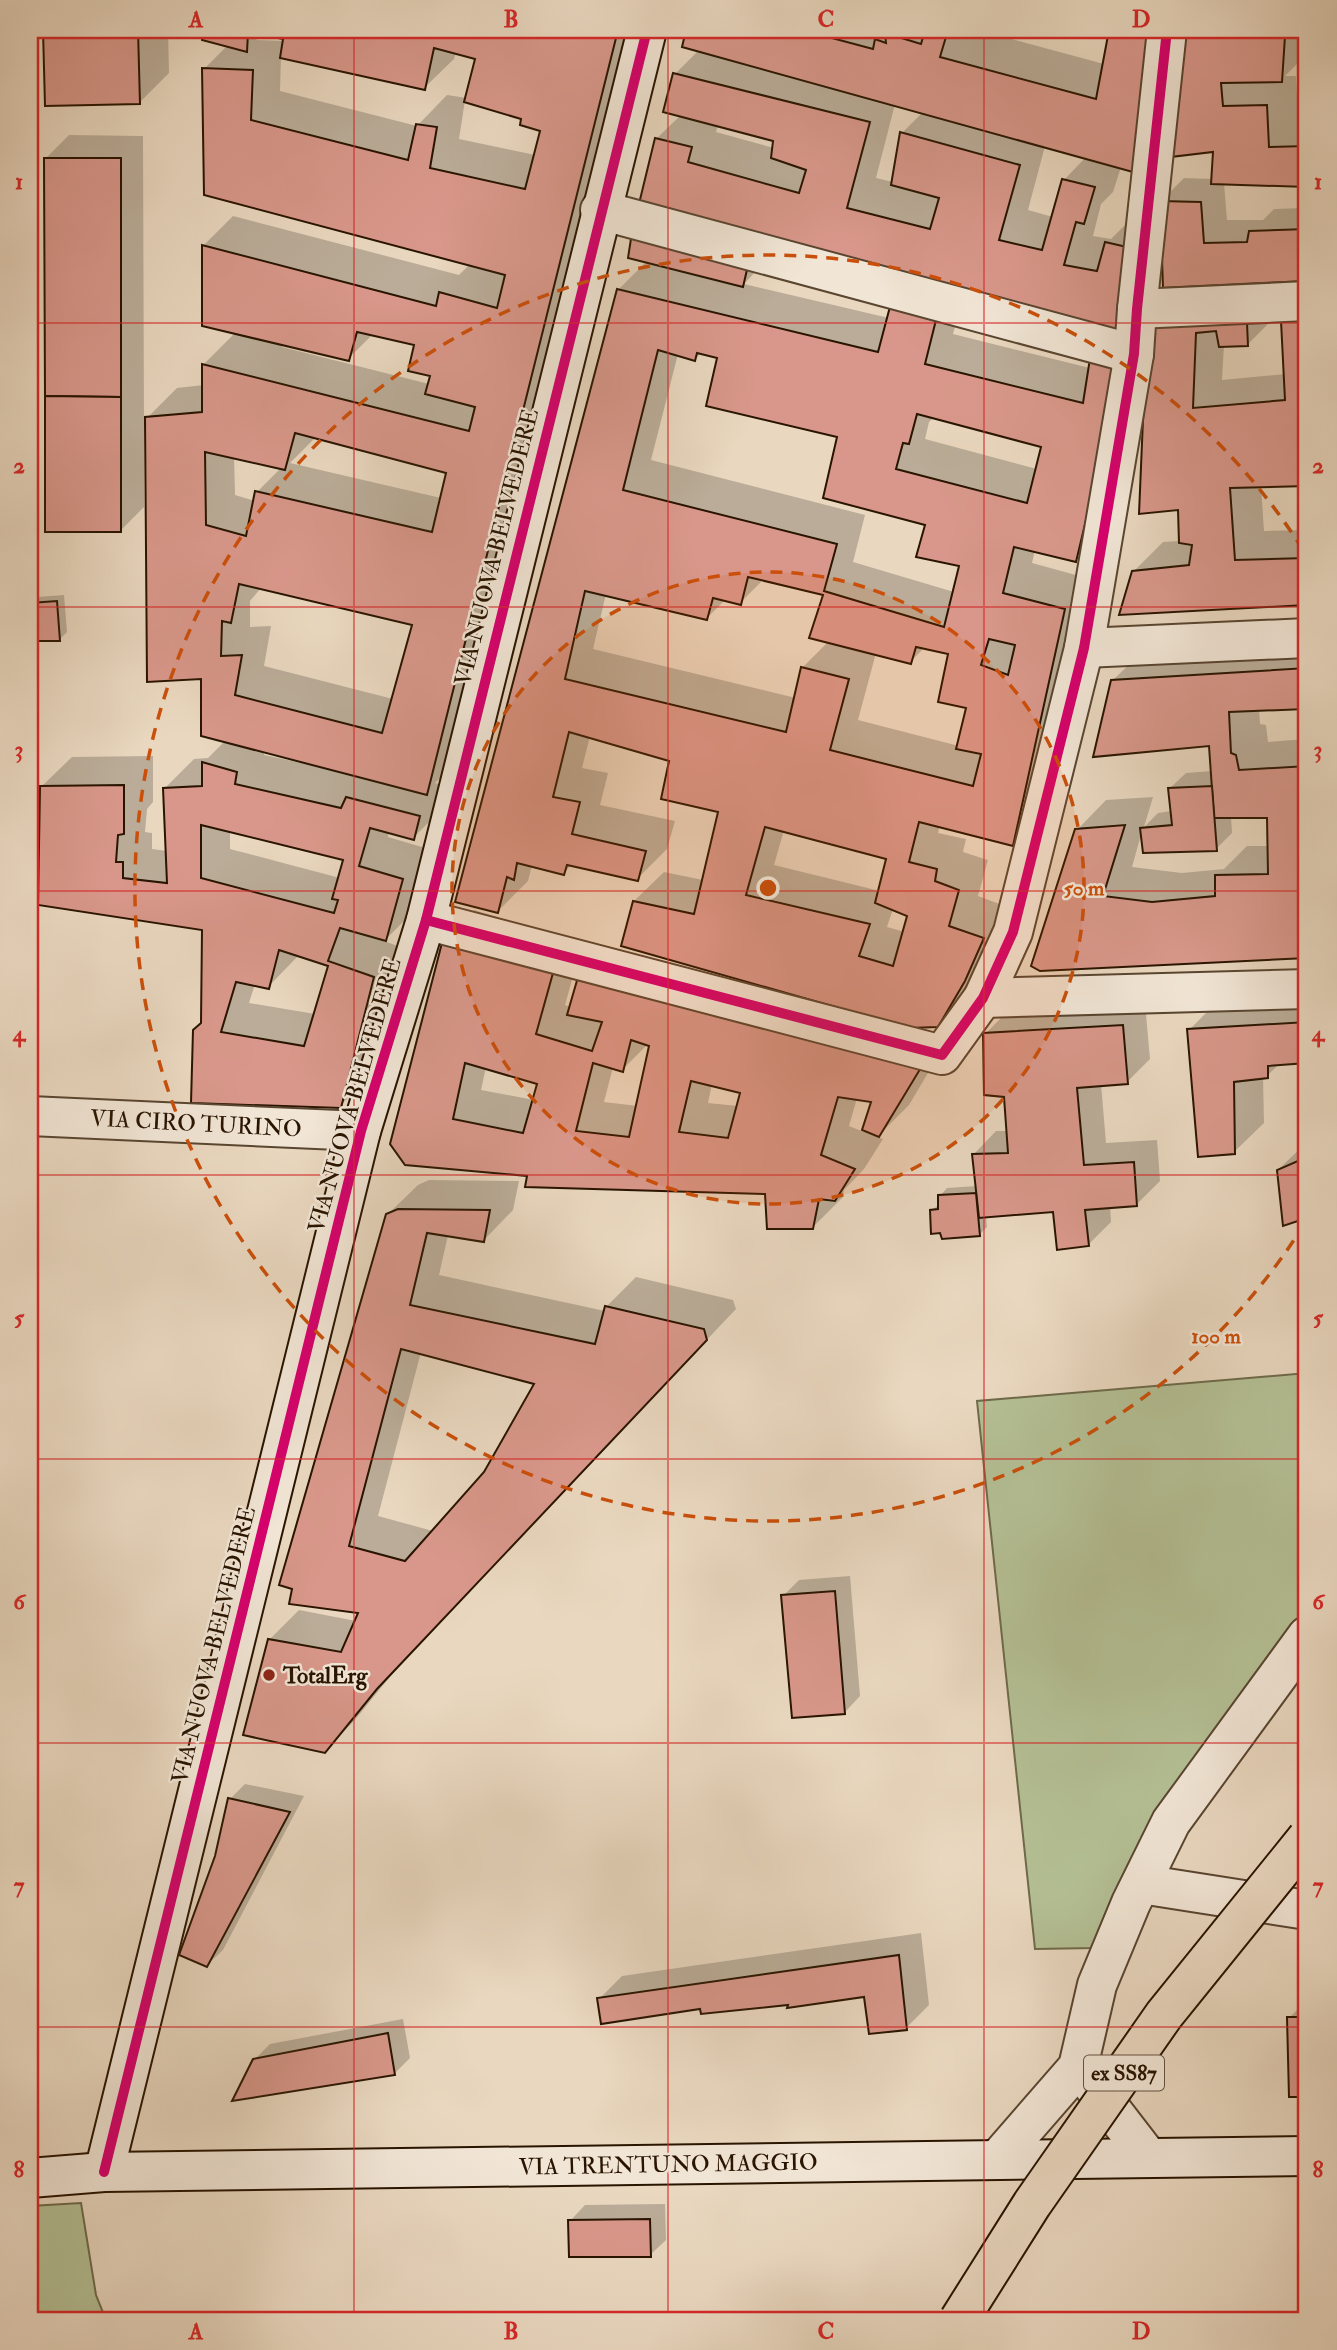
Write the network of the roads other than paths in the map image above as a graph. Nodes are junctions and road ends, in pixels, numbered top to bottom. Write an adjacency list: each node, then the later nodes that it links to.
1 (647, 30): 3 (street, VIA NUOVA BELVEDERE)
2 (1167, 30): 5 (street)
3 (600, 210): 6 (street); 9 (street, VIA NUOVA BELVEDERE)
4 (1307, 301): 5 (street)
5 (1137, 309): 6 (street)
6 (1134, 354): 8 (street)
7 (1307, 638): 8 (street)
8 (1084, 648): 11 (street)
9 (426, 920): 11 (street); 13 (street, VIA NUOVA BELVEDERE)
10 (1307, 989): 11 (street)
11 (982, 998)
12 (30, 1116): 13 (street, VIA CIRO TURINO)
13 (361, 1131): 22 (street, VIA NUOVA BELVEDERE)
14 (1307, 1636): 16 (street)
15 (1307, 1838): 24 (highway, ex SS87, bridge)
16 (1141, 1884): 17 (street); 18 (street)
17 (1307, 1910)
18 (1078, 2067): 20 (street); 21 (street)
19 (1307, 2156): 20 (street, VIA TRENTUNO MAGGIO)
20 (1147, 2157): 21 (street, VIA TRENTUNO MAGGIO)
21 (998, 2159): 22 (street, VIA TRENTUNO MAGGIO)
22 (104, 2172): 23 (street, VIA TRENTUNO MAGGIO)
23 (30, 2178)
24 (959, 2320)

